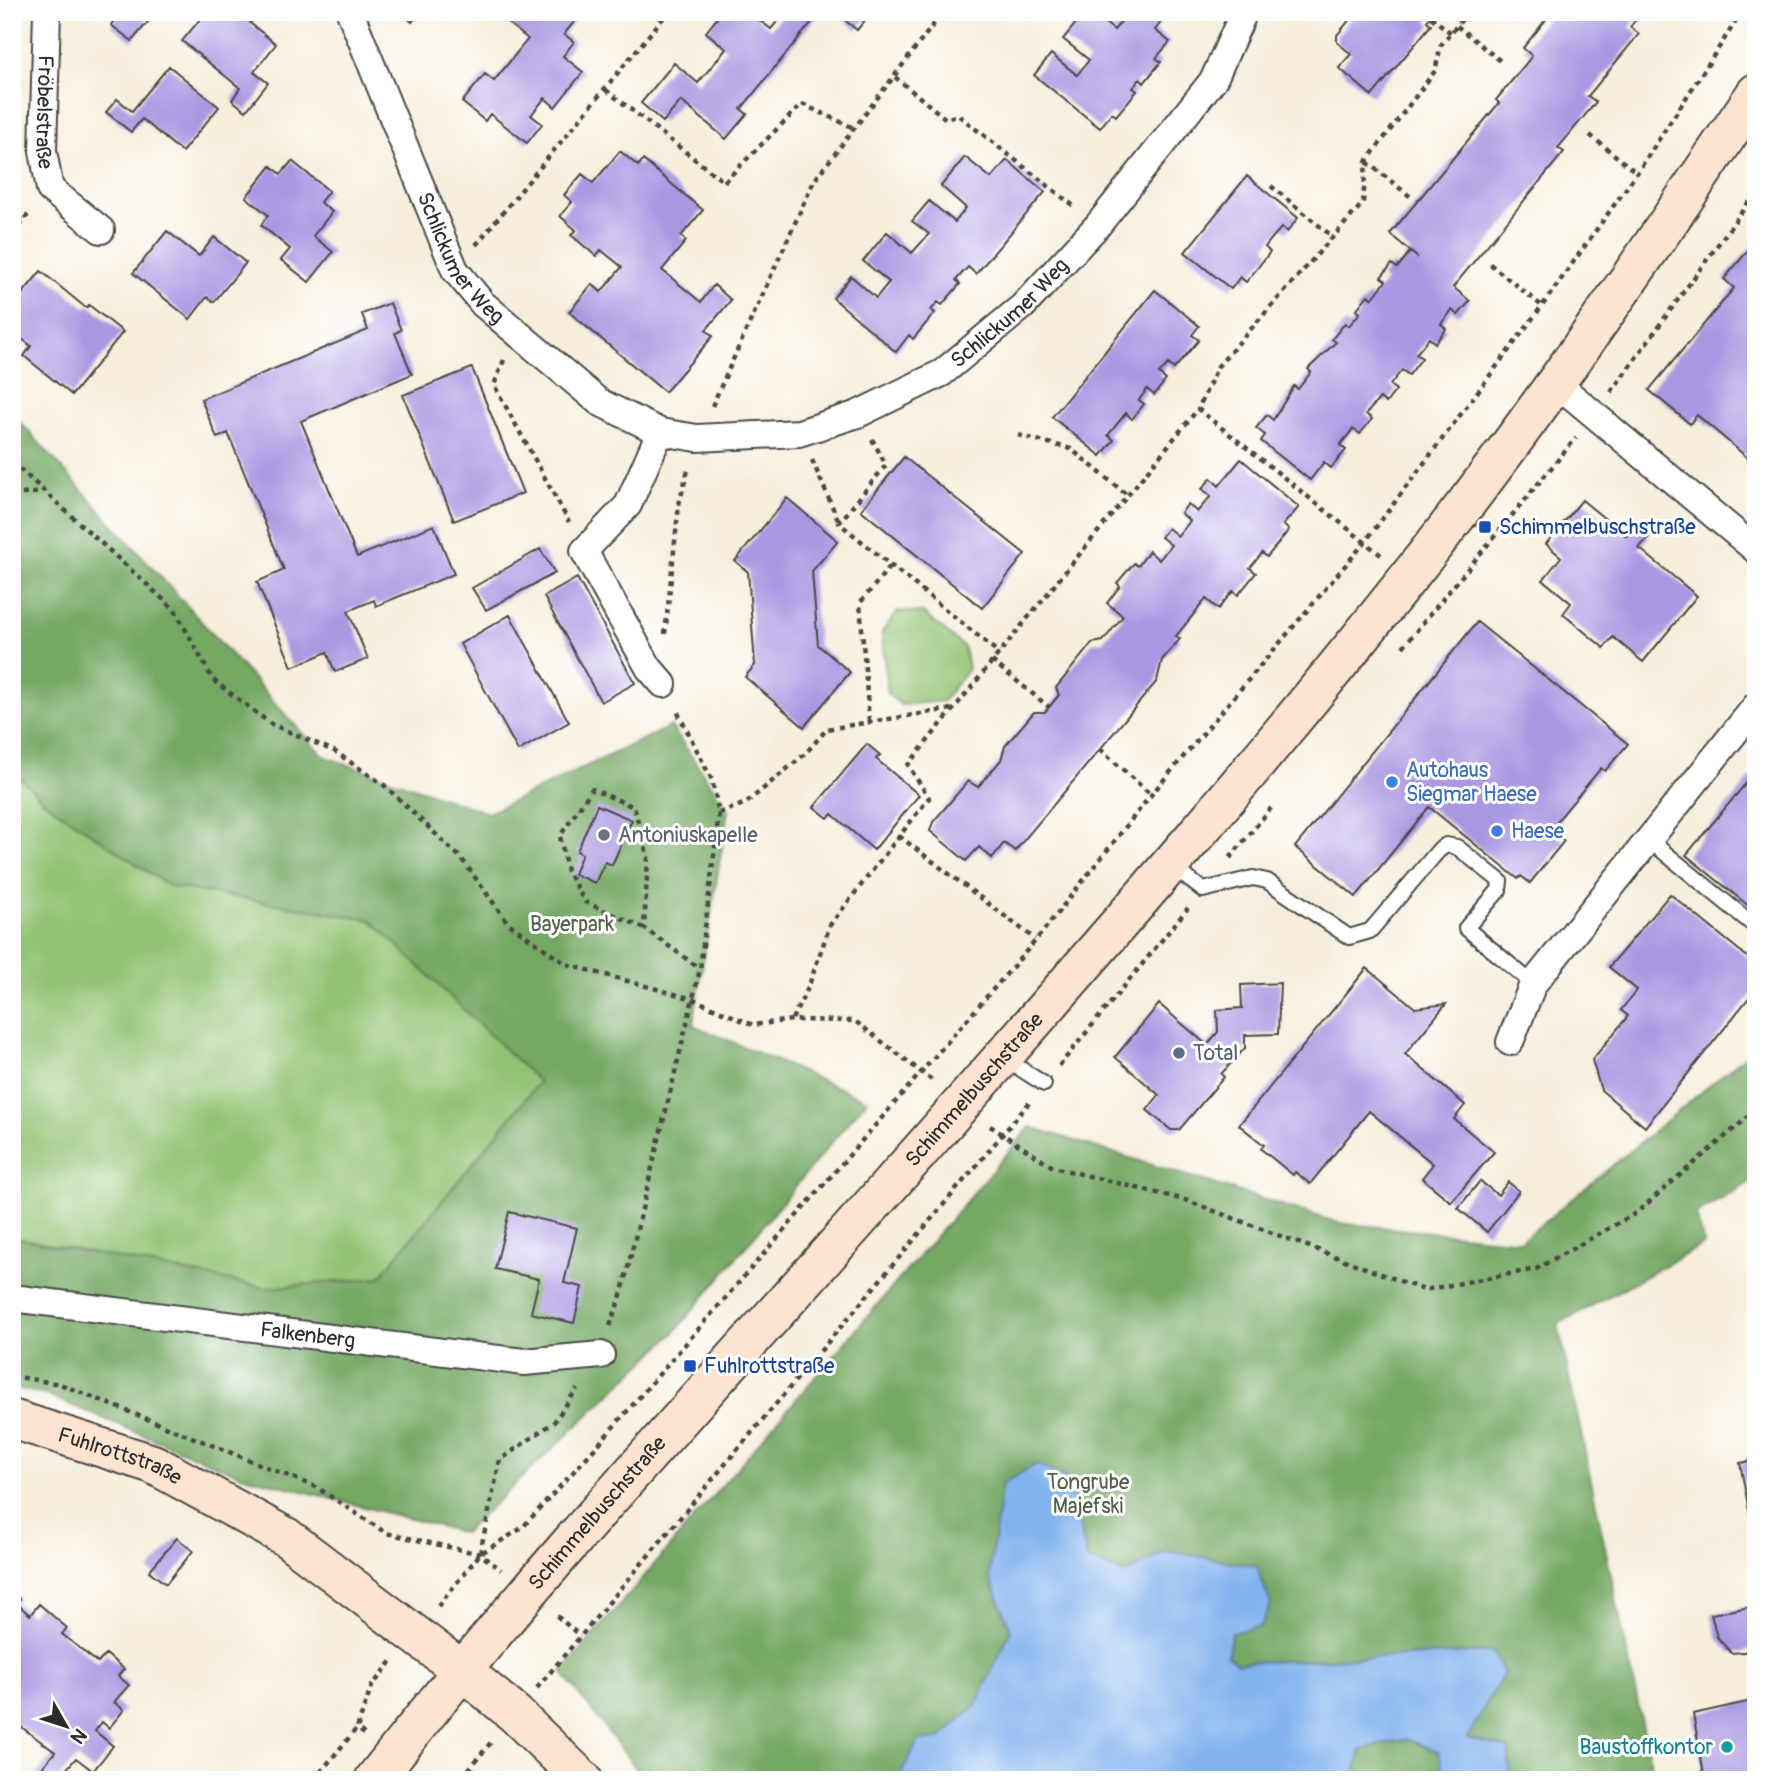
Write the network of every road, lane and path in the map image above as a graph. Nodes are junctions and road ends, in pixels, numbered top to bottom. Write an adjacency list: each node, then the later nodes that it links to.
1 (47, 12): 23 (street, Fröbelstraße)
2 (350, 12): 26 (street, Schlickumer Weg)
3 (658, 12): 8 (path)
4 (943, 12): 13 (path)
5 (1244, 12): 22 (street, Schlickumer Weg)
6 (1468, 12): 10 (path)
7 (1742, 12): 19 (path)
8 (666, 15): 14 (path)
9 (1431, 17): 11 (path)
10 (1457, 26): 11 (path); 12 (path)
11 (1451, 33): 18 (path)
12 (1503, 63)
13 (894, 77): 16 (path); 22 (path)
14 (606, 90): 16 (path); 26 (path)
15 (1756, 93): 29 (main road, Schimmelbuschstraße)
16 (854, 128): 34 (path)
17 (1590, 135): 19 (path)
18 (1366, 162): 21 (path); 24 (path)
19 (1637, 173): 27 (path)
20 (1270, 186): 24 (path)
21 (1412, 198)
22 (1098, 225): 31 (street, Schlickumer Weg)
23 (101, 230)
24 (1333, 237): 30 (path)
25 (1490, 264): 27 (path)
26 (455, 270): 28 (street, Schlickumer Weg)
27 (1542, 306): 41 (path)
28 (514, 333): 32 (street, Schlickumer Weg); 43 (path)
29 (1555, 382): 42 (street); 45 (main road, Schimmelbuschstraße)
30 (1198, 409): 38 (path); 41 (path)
31 (858, 414): 34 (street, Schlickumer Weg); 40 (path)
32 (660, 432): 34 (street, Schlickumer Weg); 43 (street)
33 (1018, 435): 38 (path)
34 (697, 438): 48 (path)
35 (12, 462): 37 (path)
36 (822, 480): 40 (path)
37 (42, 491): 39 (path); 64 (path)
38 (1126, 494): 46 (path)
39 (12, 495)
40 (839, 523): 44 (path)
41 (1365, 542): 45 (path); 54 (path)
42 (1756, 550)
43 (584, 551): 48 (street)
44 (891, 565): 46 (path); 52 (path)
45 (1409, 578): 58 (main road, Schimmelbuschstraße)
46 (999, 653): 47 (path)
47 (992, 661): 50 (path); 51 (path)
48 (663, 684): 55 (path)
49 (1756, 706): 57 (street)
50 (1049, 707)
51 (952, 709): 52 (path); 56 (path)
52 (869, 722): 55 (path)
53 (1100, 749): 54 (path)
54 (1151, 795): 61 (path)
55 (719, 813): 62 (path)
56 (899, 836): 61 (path); 65 (path)
57 (1649, 840): 59 (lane); 63 (street)
58 (1169, 864): 63 (lane); 67 (main road, Schimmelbuschstraße)
59 (1756, 927)
60 (644, 928): 60 (path); 62 (path)
61 (1036, 940): 68 (path)
62 (699, 969): 64 (path)
63 (1533, 984): 66 (street)
64 (693, 999): 65 (path); 73 (path)
65 (792, 1020): 68 (path)
66 (1510, 1042)
67 (1002, 1057): 69 (lane); 70 (main road, Schimmelbuschstraße)
68 (922, 1073): 70 (path); 76 (path)
69 (1044, 1084)
70 (962, 1104): 77 (main road, Schimmelbuschstraße)
71 (1756, 1110): 78 (path)
72 (12, 1298): 73 (street, Falkenberg)
73 (601, 1354): 76 (path)
74 (12, 1376): 76 (path)
75 (12, 1419): 79 (main road, Fuhlrottstraße)
76 (480, 1554): 77 (path)
77 (529, 1592): 78 (path); 79 (main road, Schimmelbuschstraße)
78 (580, 1636): 80 (path)
79 (463, 1671): 80 (main road, Fuhlrottstraße); 84 (main road, Schimmelbuschstraße)
80 (515, 1714): 82 (path); 87 (main road, Fuhlrottstraße)
81 (357, 1728): 83 (path)
82 (469, 1769): 85 (path); 86 (path)
83 (314, 1780)
84 (374, 1780)
85 (451, 1780)
86 (508, 1780)
87 (583, 1780)

